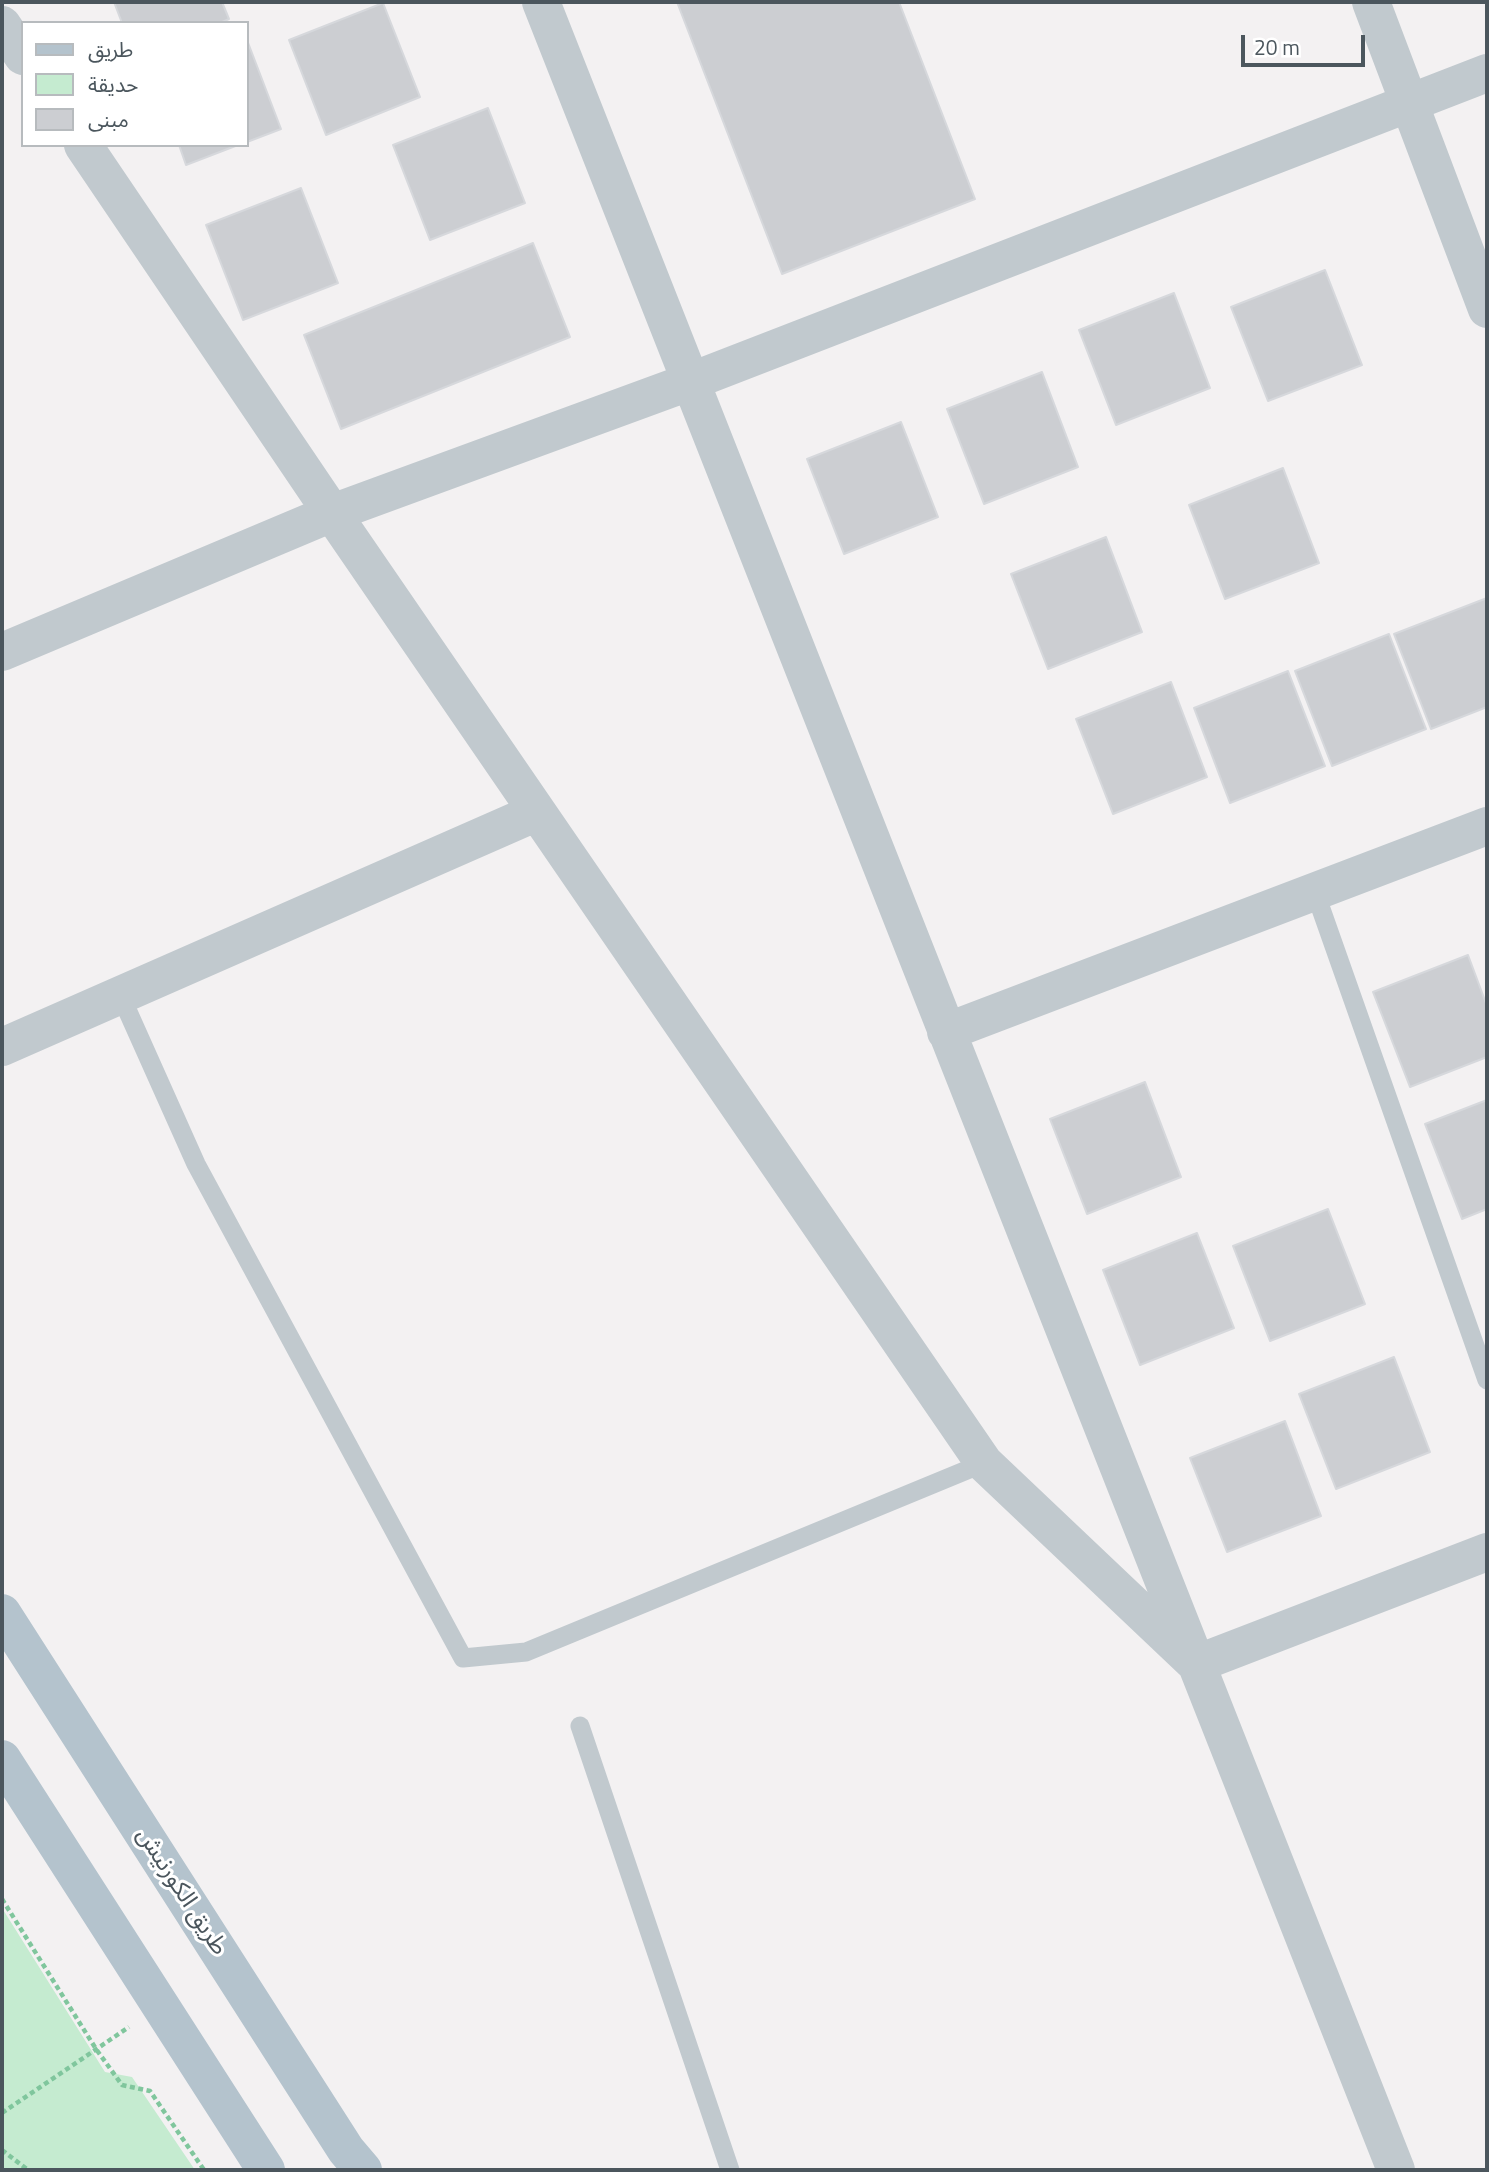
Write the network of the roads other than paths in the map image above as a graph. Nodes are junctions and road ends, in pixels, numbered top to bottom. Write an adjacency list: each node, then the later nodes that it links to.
1 (541, 2): 9 (street)
2 (1371, 2): 6 (street)
3 (2, 25): 4 (street)
4 (21, 53)
5 (1487, 73): 6 (street)
6 (1410, 102): 8 (street); 9 (street)
7 (84, 147): 10 (street)
8 (1487, 309)
9 (690, 382): 10 (street); 16 (street)
10 (332, 513): 11 (street); 12 (street)
11 (2, 652)
12 (537, 812): 15 (street); 19 (street)
13 (1487, 826): 14 (street)
14 (1315, 892): 16 (street); 18 (lane)
15 (120, 994): 17 (street); 19 (lane)
16 (946, 1032): 22 (street)
17 (2, 1046)
18 (1487, 1380)
19 (984, 1463): 22 (street)
20 (1487, 1552): 22 (street)
21 (2, 1613): 26 (main road, طريق الكورنيش)
22 (1196, 1664): 28 (street)
23 (580, 1726): 27 (lane)
24 (2, 1759): 25 (main road)
25 (266, 2170)
26 (363, 2170)
27 (730, 2170)
28 (1396, 2170)

